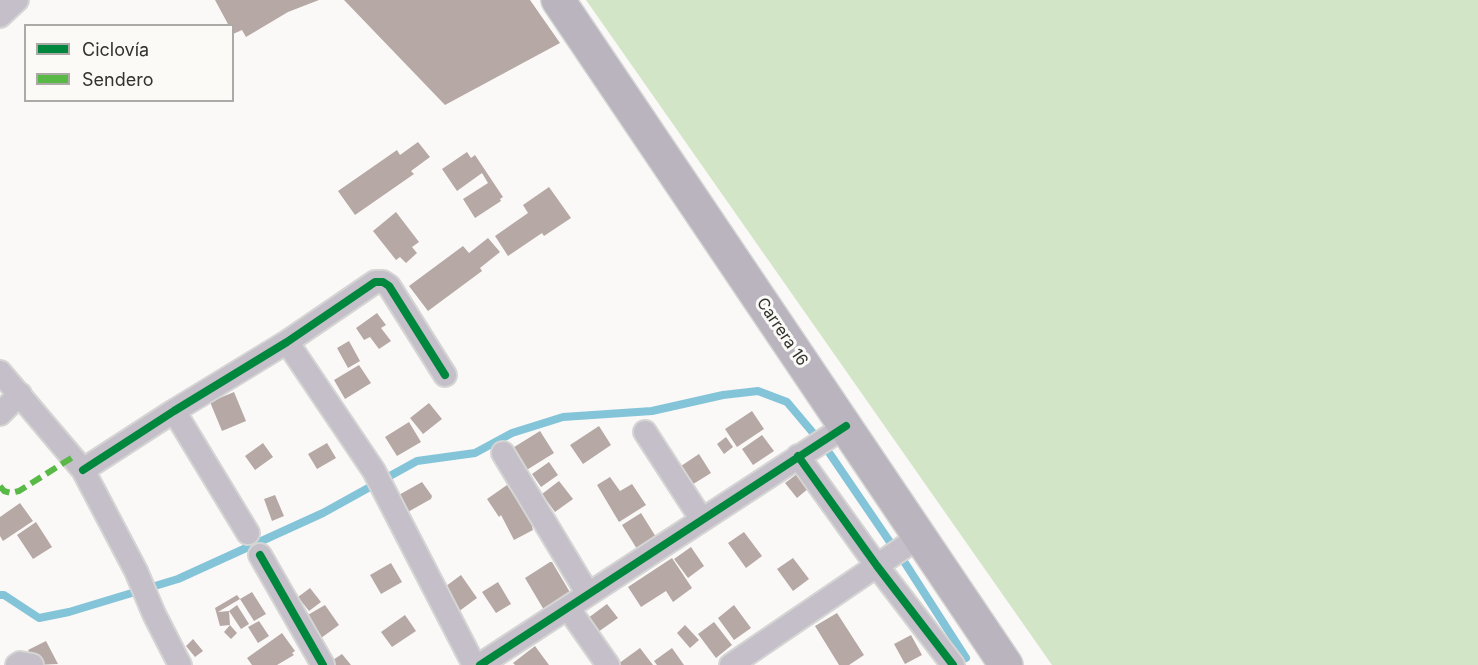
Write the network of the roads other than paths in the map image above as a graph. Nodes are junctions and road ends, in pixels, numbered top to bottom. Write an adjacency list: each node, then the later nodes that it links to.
1 (16, 0): 3 (street)
2 (558, 0): 10 (main road, Carrera 16)
3 (0, 16)
4 (287, 342): 6 (street); 8 (street); 27 (street)
5 (0, 372): 7 (street)
6 (445, 375)
7 (21, 394): 9 (street); 14 (street)
8 (174, 411): 14 (street); 16 (street)
9 (0, 414)
10 (846, 426): 13 (street); 17 (main road, Carrera 16)
11 (645, 432): 15 (street)
12 (503, 453): 20 (street)
13 (798, 456): 15 (street); 19 (street)
14 (83, 470): 25 (street)
15 (702, 520): 20 (street)
16 (248, 533)
17 (919, 537): 19 (street); 22 (main road, Carrera 16)
18 (260, 555): 26 (street)
19 (877, 566): 30 (street); 31 (street)
20 (588, 594): 21 (street)
21 (568, 608): 28 (street); 29 (street)
22 (1000, 663)
23 (17, 665): 24 (street)
24 (32, 665)
25 (180, 665)
26 (323, 665)
27 (474, 665)
28 (480, 665)
29 (608, 665)
30 (731, 665)
31 (953, 665)

